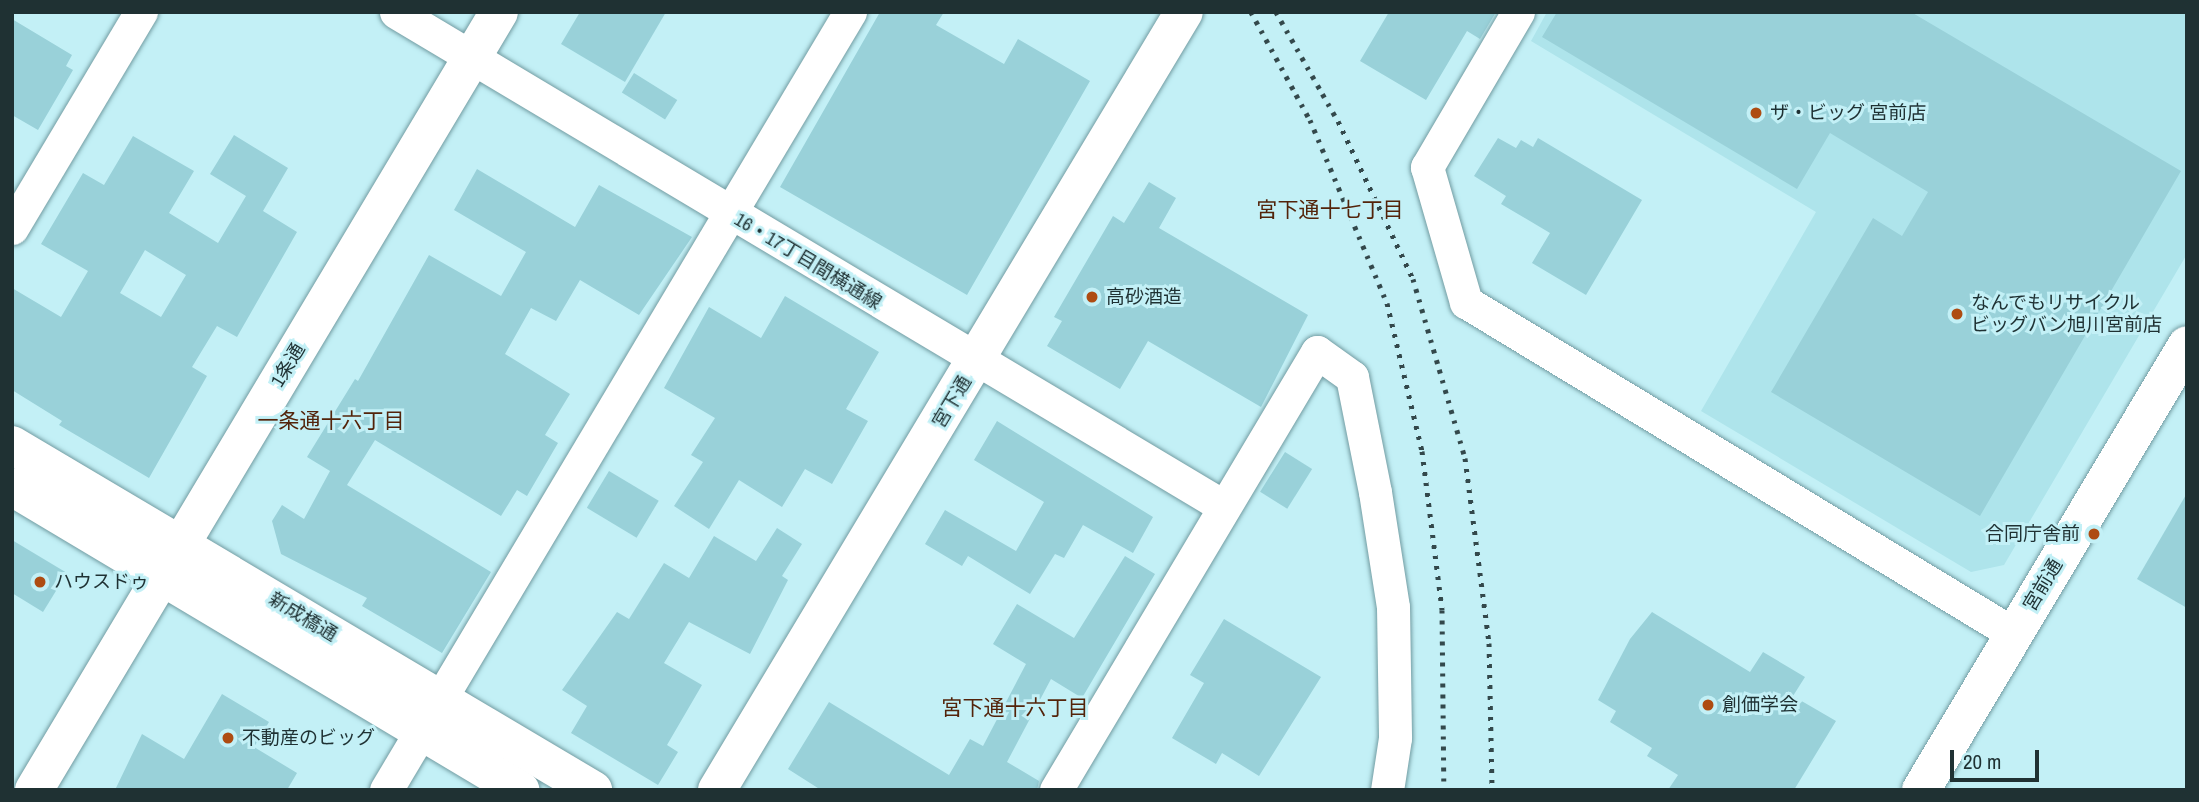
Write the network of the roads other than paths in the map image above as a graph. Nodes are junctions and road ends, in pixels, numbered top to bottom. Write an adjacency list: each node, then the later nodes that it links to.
1 (141, 12): 9 (street)
2 (396, 12): 7 (street, 16・17丁目間横通線)
3 (499, 12): 7 (street, 1条通)
4 (850, 12): 8 (street)
5 (1184, 12): 11 (street, 宮下通)
6 (1518, 12): 16 (street)
7 (471, 58): 8 (street, 16・17丁目間横通線); 15 (street, 1条通)
8 (730, 214): 11 (street, 16・17丁目間横通線); 17 (street)
9 (12, 228)
10 (2187, 345): 16 (street, 宮前通)
11 (978, 360): 14 (street, 16・17丁目間横通線); 22 (street, 宮下通)
12 (12, 445): 15 (street, 新成橋通)
13 (12, 487): 15 (street, 新成橋通)
14 (1223, 506): 23 (street); 24 (street)
15 (171, 561): 17 (street, 新成橋通); 18 (street, 1条通)
16 (2014, 634): 25 (street, 宮前通)
17 (431, 714): 19 (street); 20 (street, 新成橋通); 21 (street, 新成橋通)
18 (34, 790)
19 (386, 790)
20 (520, 790)
21 (593, 790)
22 (717, 790)
23 (1056, 790)
24 (1387, 790)
25 (1921, 790)

